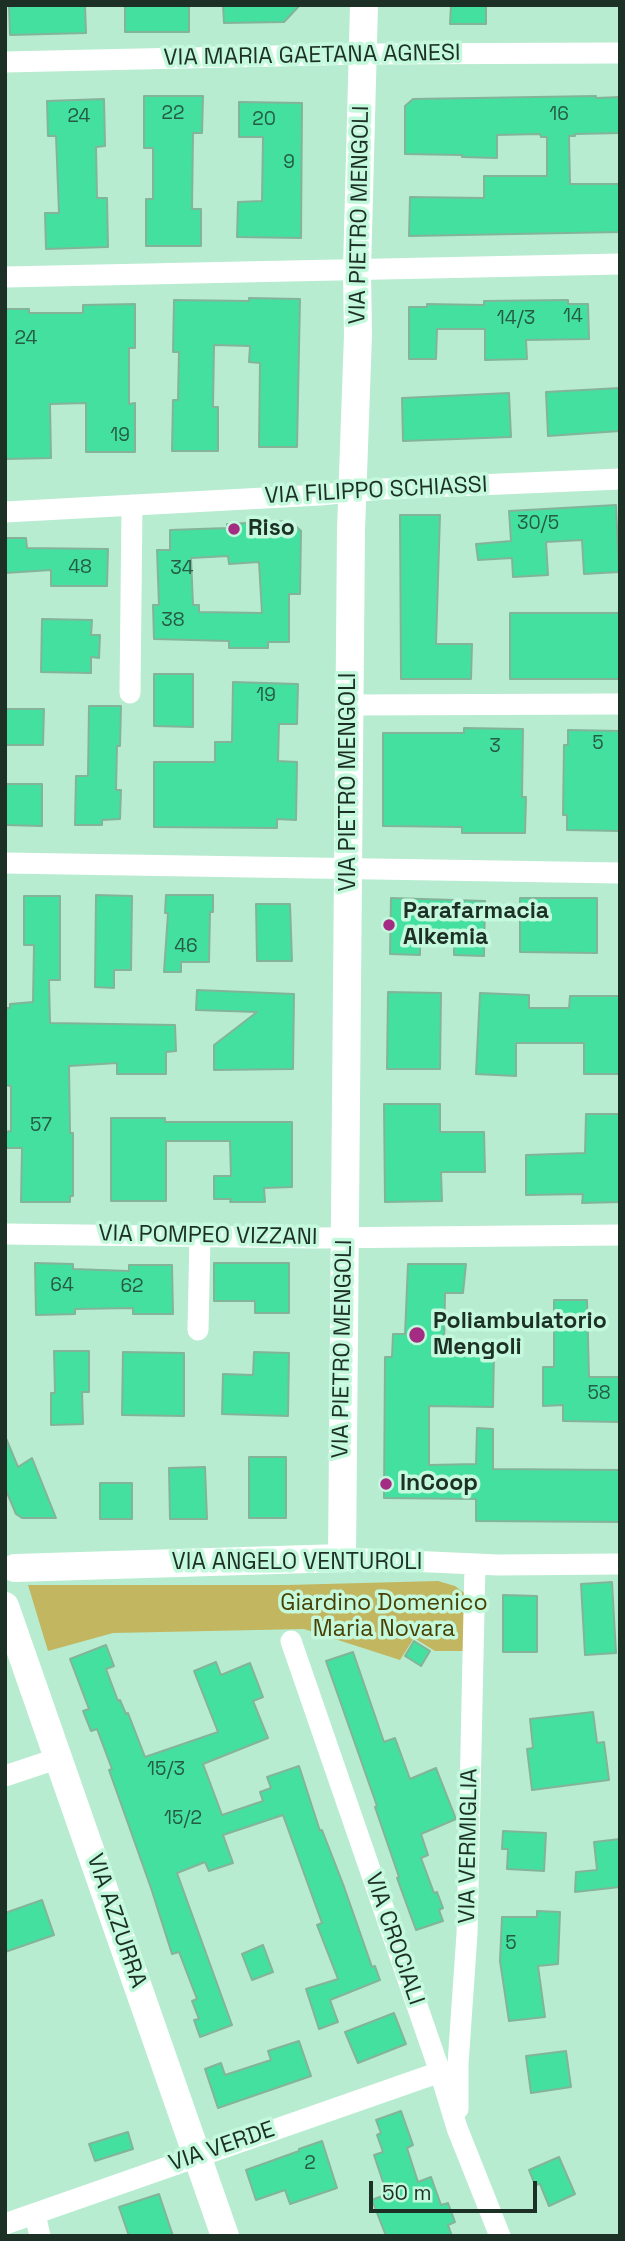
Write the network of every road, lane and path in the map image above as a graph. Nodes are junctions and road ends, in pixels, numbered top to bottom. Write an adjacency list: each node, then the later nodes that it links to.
1 (363, 5): 3 (main road, VIA PIETRO MENGOLI)
2 (620, 52): 3 (street, VIA MARIA GAETANA AGNESI)
3 (363, 54): 4 (street, VIA MARIA GAETANA AGNESI); 6 (main road, VIA PIETRO MENGOLI)
4 (5, 62)
5 (620, 264): 6 (street)
6 (357, 270): 7 (street); 9 (main road, VIA PIETRO MENGOLI)
7 (5, 277)
8 (620, 479): 9 (street, VIA FILIPPO SCHIASSI)
9 (352, 493): 10 (street, VIA FILIPPO SCHIASSI); 13 (main road, VIA PIETRO MENGOLI)
10 (132, 505): 11 (street, VIA FILIPPO SCHIASSI); 12 (street)
11 (5, 512)
12 (130, 693)
13 (350, 705): 14 (street); 16 (main road, VIA PIETRO MENGOLI)
14 (620, 705)
15 (5, 863): 16 (street)
16 (349, 869): 17 (street); 21 (main road, VIA PIETRO MENGOLI)
17 (620, 873)
18 (5, 1234): 19 (street, VIA POMPEO VIZZANI)
19 (200, 1235): 21 (street, VIA POMPEO VIZZANI); 22 (street)
20 (620, 1235): 21 (street, VIA POMPEO VIZZANI)
21 (345, 1237): 23 (main road, VIA PIETRO MENGOLI)
22 (198, 1330)
23 (342, 1558): 24 (main road, VIA ANGELO VENTUROLI); 25 (street, VIA ANGELO VENTUROLI)
24 (10, 1562): 27 (main road)
25 (475, 1564): 26 (street, VIA ANGELO VENTUROLI); 32 (street, VIA VERMIGLIA)
26 (620, 1564)
27 (5, 1604): 29 (main road, VIA AZZURRA)
28 (291, 1641): 31 (street, VIA CROCIALI)
29 (59, 1758): 30 (street); 33 (main road, VIA AZZURRA)
30 (5, 1776)
31 (440, 2072): 32 (street, VIA CROCIALI); 33 (street, VIA VERDE)
32 (457, 2129): 38 (street, VIA CROCIALI)
33 (198, 2155): 34 (street, VIA VERDE); 37 (main road, VIA AZZURRA)
34 (35, 2214): 35 (street, VIA VERDE); 36 (street)
35 (5, 2224)
36 (40, 2236)
37 (225, 2236)
38 (500, 2236)

